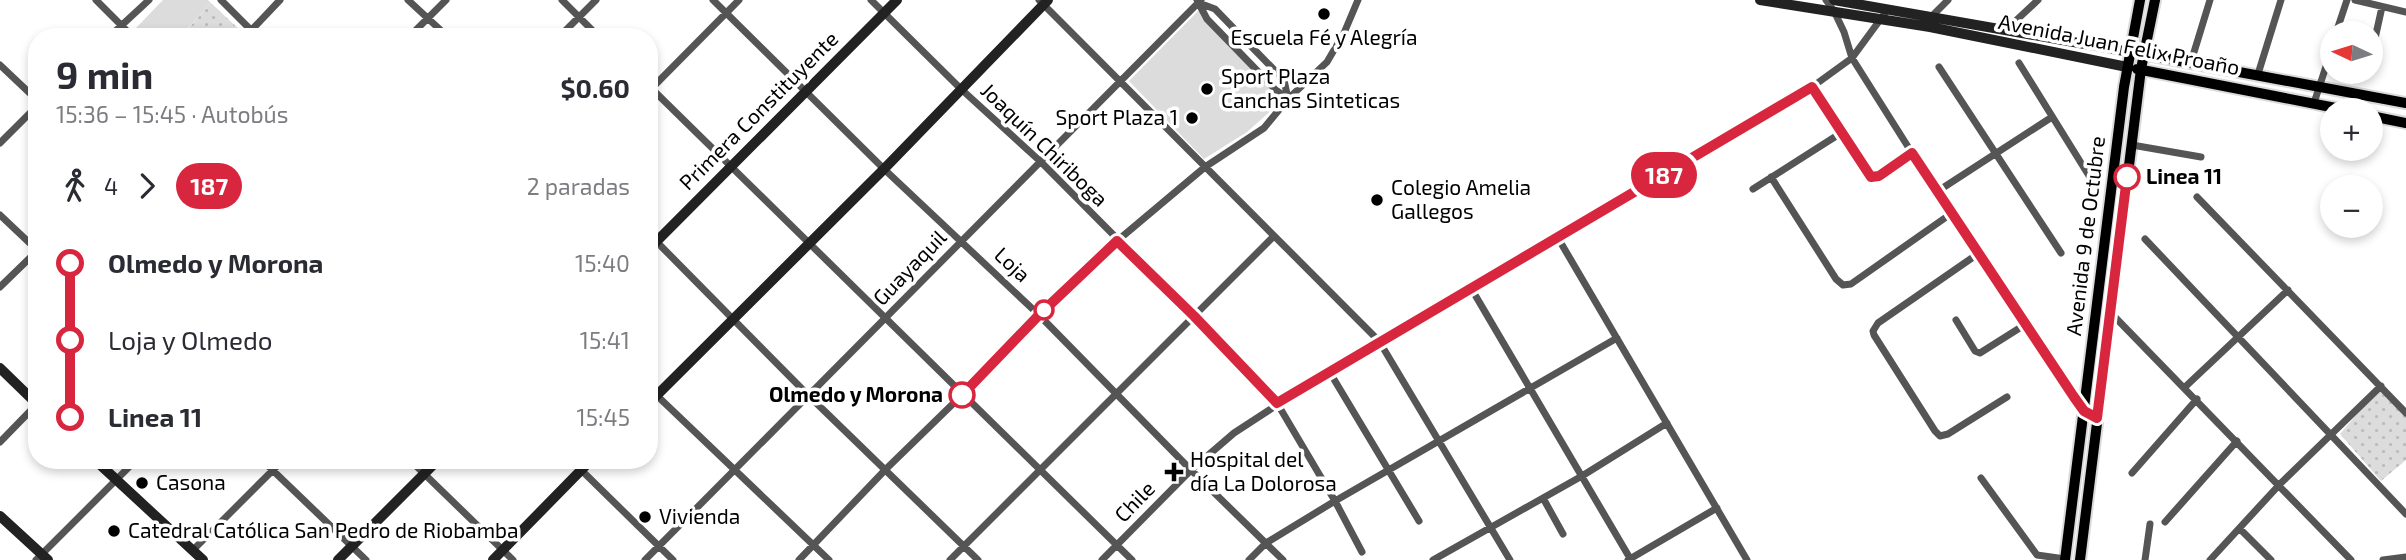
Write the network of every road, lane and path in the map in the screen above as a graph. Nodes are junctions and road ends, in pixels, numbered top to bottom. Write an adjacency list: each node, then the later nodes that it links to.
1 (96, 0): 38 (street)
2 (149, 0): 38 (street)
3 (221, 0): 41 (street)
4 (280, 0): 42 (street)
5 (408, 0): 33 (street)
6 (446, 0): 33 (street)
7 (562, 0): 34 (street)
8 (596, 0): 34 (street)
9 (713, 0): 31 (street, Loja)
10 (739, 0): 31 (street)
11 (871, 0): 29 (street, Joaquín Chiriboga)
12 (897, 0): 29 (main road, Primera Constituyente)
13 (1359, 0): 67 (street)
14 (1760, 0): 26 (main road, Avenida Juan Felix Proaño)
15 (1826, 0): 26 (street)
16 (1948, 0): 32 (street)
17 (2038, 0): 47 (street)
18 (2140, 0): 48 (main road, Avenida 9 de Octubre)
19 (2155, 0): 49 (main road, Avenida 9 de Octubre)
20 (2210, 0): 51 (street)
21 (2281, 0): 57 (street)
22 (2347, 0): 36 (street)
23 (2355, 0): 27 (street)
24 (1044, 1): 59 (street); 63 (main road)
25 (1199, 1): 59 (street, Guayaquil); 67 (street); 67 (street)
26 (1834, 6): 28 (main road, Avenida Juan Felix Proaño); 35 (main road, Avenida Juan Felix Proaño); 50 (street)
27 (2382, 7): 30 (street); 37 (street)
28 (1888, 9): 32 (main road, Avenida Juan Felix Proaño); 35 (street, Chile)
29 (884, 12): 63 (street, Joaquín Chiriboga); 65 (main road, Primera Constituyente)
30 (2406, 12)
31 (726, 13): 58 (street); 65 (street, Loja)
32 (1932, 16): 47 (main road, Avenida Juan Felix Proaño)
33 (428, 17): 43 (street); 44 (street)
34 (579, 17): 45 (street); 46 (street)
35 (1881, 19): 50 (street, Chile); 55 (main road, Avenida Juan Felix Proaño)
36 (2340, 21)
37 (2379, 21)
38 (121, 25): 39 (street); 40 (street)
39 (118, 28)
40 (124, 28)
41 (249, 28)
42 (253, 28)
43 (418, 28)
44 (439, 28)
45 (568, 28)
46 (590, 28)
47 (2007, 29): 48 (main road, Avenida Juan Felix Proaño)
48 (2130, 52): 49 (main road, Avenida Juan Felix Proaño); 55 (main road, Avenida 9 de Octubre)
49 (2144, 54): 51 (main road, Avenida Juan Felix Proaño); 56 (main road, Avenida 9 de Octubre)
50 (1852, 58): 62 (street, Chile); 78 (street)
51 (2191, 62): 57 (main road, Avenida Juan Felix Proaño)
52 (2019, 63): 72 (street)
53 (0, 65): 64 (street)
54 (1939, 67): 79 (street)
55 (2127, 67): 56 (main road, Avenida Juan Felix Proaño); 131 (main road, Avenida 9 de Octubre)
56 (2141, 69): 68 (main road, Avenida Juan Felix Proaño); 77 (main road, Avenida 9 de Octubre)
57 (2258, 74): 61 (main road, Avenida Juan Felix Proaño)
58 (658, 80)
59 (1119, 82): 81 (street, Guayaquil); 83 (street)
60 (2320, 83): 61 (street)
61 (2319, 86): 68 (street); 69 (main road, Avenida Juan Felix Proaño)
62 (1812, 87): 75 (street); 94 (street, Chile)
63 (961, 89): 81 (street, Joaquín Chiriboga); 84 (main road)
64 (28, 91)
65 (807, 92): 82 (main road, Primera Constituyente); 84 (street, Loja)
66 (658, 96): 82 (street)
67 (1288, 99): 83 (street)
68 (2314, 103): 70 (main road, Avenida Juan Felix Proaño)
69 (2406, 103)
70 (2320, 104)
71 (28, 115): 76 (street)
72 (2052, 117): 79 (street); 86 (street)
73 (2383, 118): 74 (main road)
74 (2406, 123)
75 (1841, 132): 78 (street); 85 (street)
76 (0, 143)
77 (2132, 145): 80 (street); 107 (main road, Avenida 9 de Octubre)
78 (1912, 153): 88 (street)
79 (1997, 154): 88 (street); 102 (street)
80 (2201, 157)
81 (1041, 162): 96 (street, Guayaquil); 97 (street, Joaquín Chiriboga)
82 (732, 167): 92 (main road, Primera Constituyente); 99 (street)
83 (1205, 167): 93 (street); 97 (street)
84 (884, 169): 96 (street, Loja); 99 (main road)
85 (1771, 177): 87 (street); 90 (street)
86 (2091, 179)
87 (1753, 189)
88 (1938, 191): 90 (street)
89 (2197, 197): 106 (street)
90 (1952, 213): 101 (street)
91 (0, 215): 98 (street)
92 (658, 235)
93 (1274, 236): 109 (street); 116 (street)
94 (1559, 238): 105 (street, Chile); 114 (street)
95 (2145, 239): 115 (street)
96 (960, 241): 108 (street, Loja); 111 (street, Guayaquil)
97 (1117, 241): 108 (street); 109 (street, Joaquín Chiriboga)
98 (28, 242)
99 (809, 243): 110 (main road); 111 (street)
100 (658, 247): 110 (street)
101 (1979, 253): 113 (street); 127 (street)
102 (2061, 253)
103 (28, 260): 104 (street)
104 (0, 287)
105 (1471, 288): 116 (street, Chile); 121 (street)
106 (2288, 290): 115 (street); 119 (street)
107 (2109, 311): 120 (street); 134 (main road, Avenida 9 de Octubre)
108 (1039, 315): 123 (street, Loja); 125 (street)
109 (1194, 316): 123 (street); 130 (street, Joaquín Chiriboga)
110 (733, 318): 122 (main road); 126 (street)
111 (886, 318): 125 (street); 126 (street, Guayaquil)
112 (1956, 320): 113 (street)
113 (2026, 324): 131 (street)
114 (1617, 338): 121 (street); 135 (street)
115 (2238, 338): 120 (street); 136 (street)
116 (1379, 341): 118 (street, Chile); 138 (street)
117 (0, 368): 124 (main road)
118 (1329, 371): 130 (street, Chile); 146 (street)
119 (2381, 386): 133 (street); 136 (street)
120 (2185, 387): 128 (street)
121 (1530, 388): 138 (street); 153 (street)
122 (658, 390)
123 (1116, 394): 149 (street, Loja); 150 (street)
124 (28, 395)
125 (962, 395): 145 (street); 150 (street)
126 (809, 396): 144 (street, Guayaquil); 145 (street)
127 (2007, 397)
128 (2197, 399): 137 (street); 151 (street)
129 (658, 401): 144 (street)
130 (1277, 403): 149 (street, Chile); 158 (street, Joaquín Chiriboga)
131 (2084, 411): 134 (street); 179 (main road, Avenida 9 de Octubre)
132 (28, 413): 139 (street)
133 (2406, 413)
134 (2097, 418): 199 (main road, Avenida 9 de Octubre)
135 (1667, 423): 153 (street); 159 (street)
136 (2332, 435): 156 (street); 160 (street)
137 (2237, 440): 156 (street); 163 (street)
138 (1439, 441): 146 (street); 165 (street)
139 (0, 442)
140 (104, 469): 155 (main road)
141 (126, 469): 155 (street)
142 (419, 469): 152 (street)
143 (429, 469): 152 (main road)
144 (736, 469): 169 (street); 173 (street, Guayaquil)
145 (886, 469): 169 (street); 172 (street)
146 (1390, 469): 158 (street); 162 (street)
147 (273, 470): 171 (street); 174 (street)
148 (581, 470): 173 (street); 175 (main road)
149 (1191, 470): 168 (street, Loja); 170 (street, Chile)
150 (1040, 471): 170 (street); 172 (street)
151 (2132, 473)
152 (424, 474): 171 (main road); 175 (street)
153 (1582, 476): 157 (street); 197 (street)
154 (1980, 478): 179 (street)
155 (116, 480): 174 (main road); 178 (street)
156 (2280, 484): 166 (street); 203 (street)
157 (1543, 498): 165 (street); 167 (street)
158 (1335, 501): 168 (street); 176 (street, Joaquín Chiriboga)
159 (1717, 508): 197 (street); 198 (street)
160 (2406, 514)
161 (0, 516): 178 (main road)
162 (1419, 521)
163 (2165, 522)
164 (2150, 524): 200 (street)
165 (1490, 527): 195 (street); 196 (street)
166 (2240, 529): 201 (street); 202 (street)
167 (1563, 534)
168 (1266, 543): 193 (street); 194 (street, Loja)
169 (814, 545): 187 (street); 188 (street)
170 (1117, 545): 191 (street, Chile); 192 (street)
171 (352, 546): 181 (main road); 182 (street)
172 (963, 546): 189 (street); 190 (street)
173 (658, 547): 185 (street, Guayaquil); 186 (street)
174 (193, 550): 180 (main road)
175 (503, 550): 183 (main road); 184 (street)
176 (1362, 552)
177 (2406, 557): 204 (street)
178 (42, 558)
179 (2065, 559)
180 (203, 560)
181 (338, 560)
182 (366, 560)
183 (493, 560)
184 (513, 560)
185 (645, 560)
186 (673, 560)
187 (799, 560)
188 (829, 560)
189 (950, 560)
190 (978, 560)
191 (1102, 560)
192 (1132, 560)
193 (1249, 560)
194 (1283, 560)
195 (1435, 560)
196 (1510, 560)
197 (1630, 560)
198 (1747, 560)
199 (2080, 560)
200 (2146, 560)
201 (2210, 560)
202 (2272, 560)
203 (2351, 560)
204 (2383, 560)

